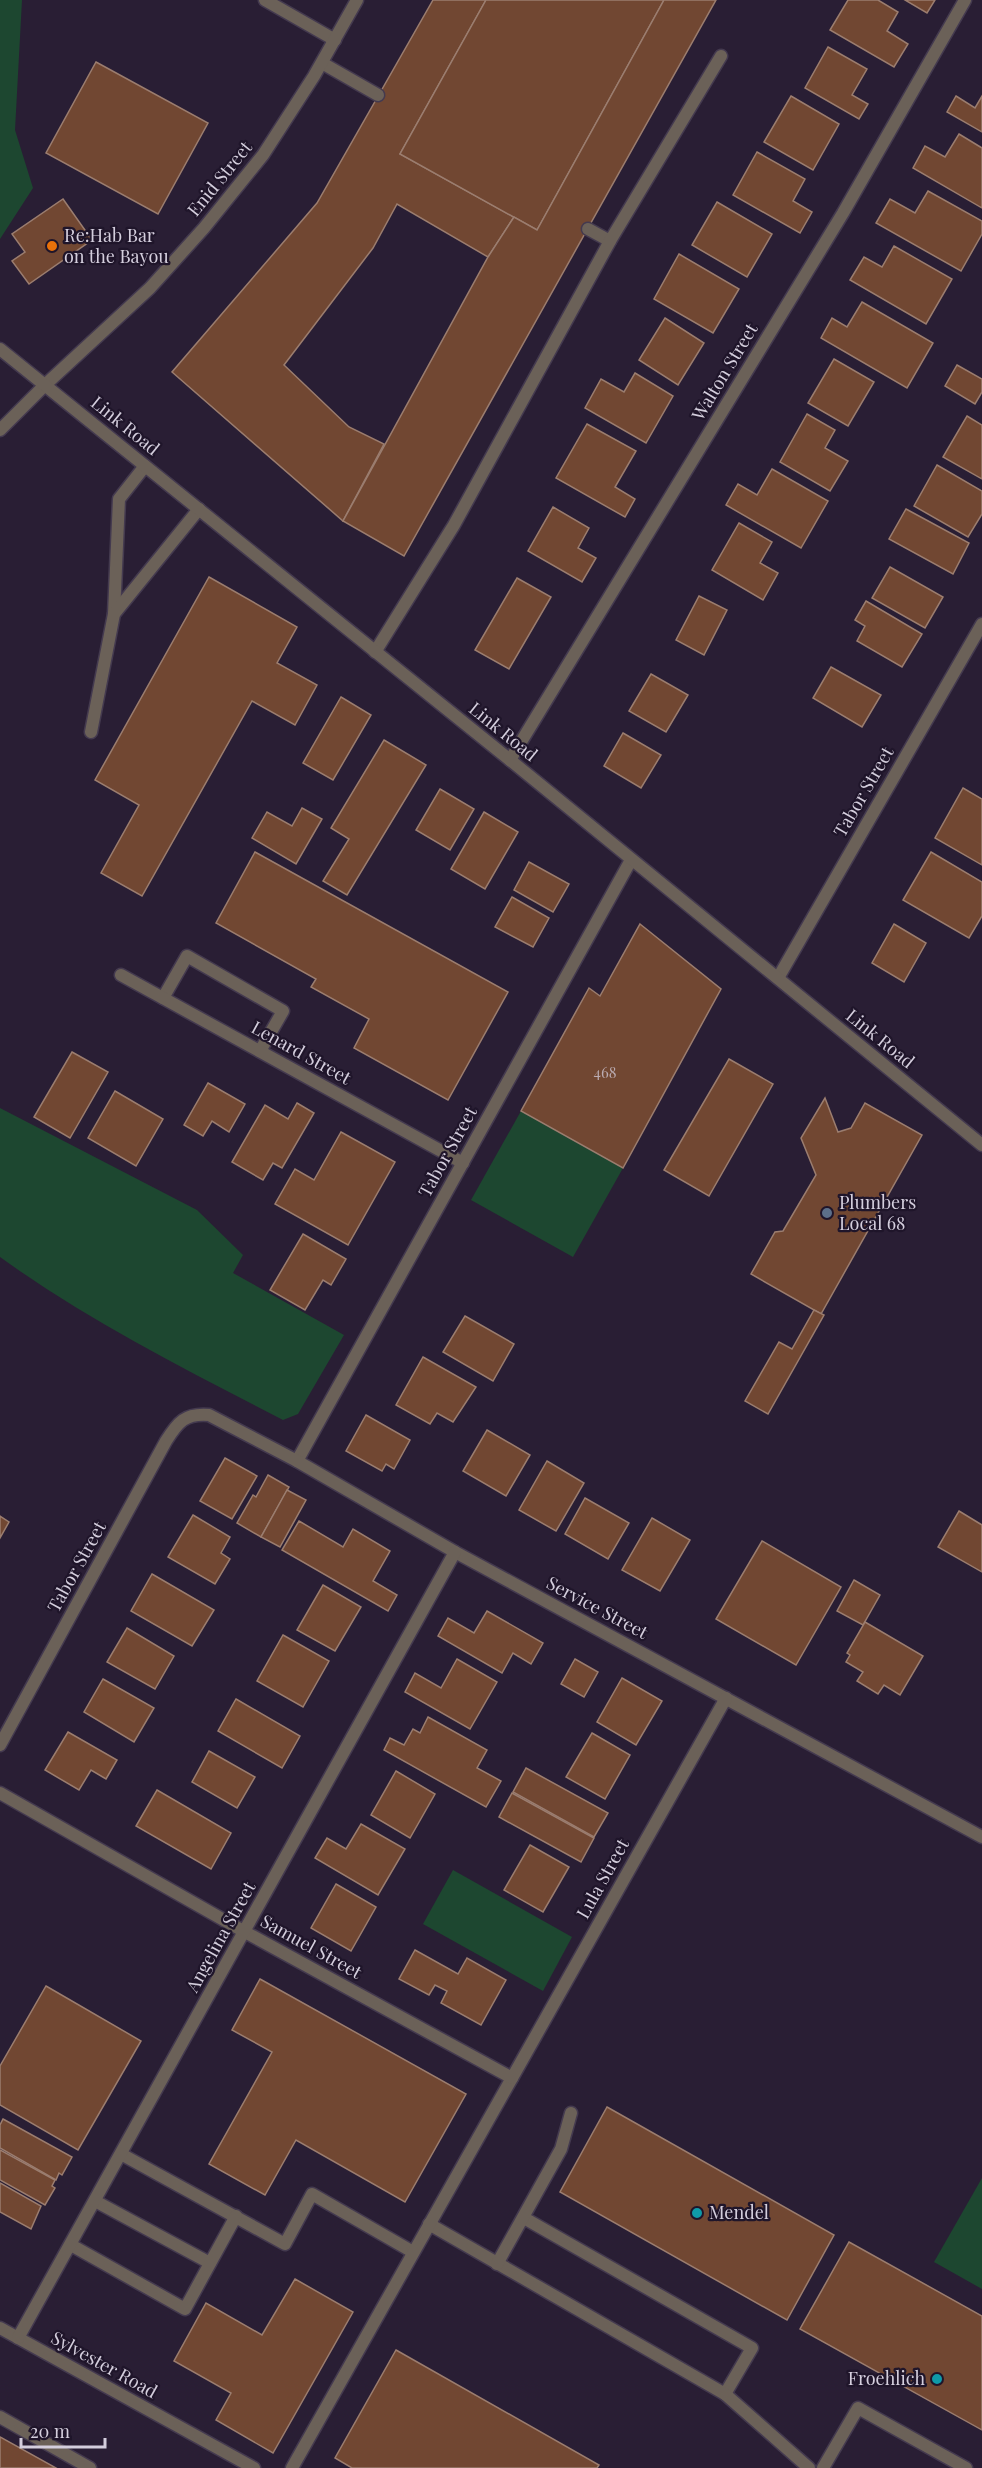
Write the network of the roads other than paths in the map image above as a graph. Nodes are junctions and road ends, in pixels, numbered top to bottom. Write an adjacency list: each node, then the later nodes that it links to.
1 (265, 0): 4 (street)
2 (357, 0): 4 (street, Enid Street)
3 (965, 0): 19 (street, Walton Street)
4 (335, 40): 6 (street, Enid Street)
5 (721, 56): 9 (street)
6 (322, 63): 7 (street); 11 (street, Enid Street)
7 (378, 95)
8 (588, 229): 9 (street)
9 (610, 241): 17 (street)
10 (0, 349): 11 (street, Link Road)
11 (45, 385): 12 (street, Enid Street); 13 (street, Link Road)
12 (0, 430)
13 (145, 466): 14 (street, Link Road); 15 (street)
14 (199, 509): 15 (street); 17 (street, Link Road)
15 (114, 614): 18 (street)
16 (982, 624): 22 (street, Tabor Street)
17 (375, 652): 19 (street, Link Road)
18 (91, 732)
19 (510, 760): 20 (street, Link Road)
20 (631, 860): 22 (street, Link Road); 26 (street, Tabor Street)
21 (121, 975): 23 (street, Lenard Street)
22 (778, 978): 25 (street, Link Road)
23 (163, 998): 24 (street, Lenard Street); 24 (street)
24 (260, 1051): 26 (street, Lenard Street)
25 (982, 1145)
26 (463, 1163): 28 (street, Tabor Street)
27 (194, 1414): 28 (street, Service Street); 31 (street, Tabor Street)
28 (297, 1461): 29 (street, Service Street)
29 (455, 1552): 30 (street, Service Street); 34 (street, Angelina Street)
30 (726, 1698): 33 (street, Service Street); 35 (street, Lula Street)
31 (0, 1745)
32 (0, 1793): 34 (street, Samuel Street)
33 (982, 1837)
34 (245, 1932): 35 (street, Samuel Street); 37 (street, Angelina Street)
35 (512, 2078): 41 (street, Lula Street)
36 (571, 2113): 40 (street)
37 (121, 2154): 38 (street, Angelina Street); 39 (street)
38 (95, 2200): 42 (street, Angelina Street); 44 (street)
39 (236, 2216): 43 (street); 44 (street)
40 (524, 2218): 45 (street); 48 (street)
41 (429, 2224): 43 (street, Lula Street); 45 (street)
42 (70, 2245): 44 (street); 47 (street, Angelina Street)
43 (413, 2252): 52 (street, Lula Street)
44 (210, 2263)
45 (497, 2264): 48 (street)
46 (0, 2328): 47 (street, Sylvester Road)
47 (18, 2338): 51 (street, Sylvester Road)
48 (725, 2394): 53 (street)
49 (0, 2417): 50 (street)
50 (90, 2468)
51 (254, 2468)
52 (292, 2468)
53 (809, 2468)
54 (823, 2468): 55 (street)
55 (966, 2468)

